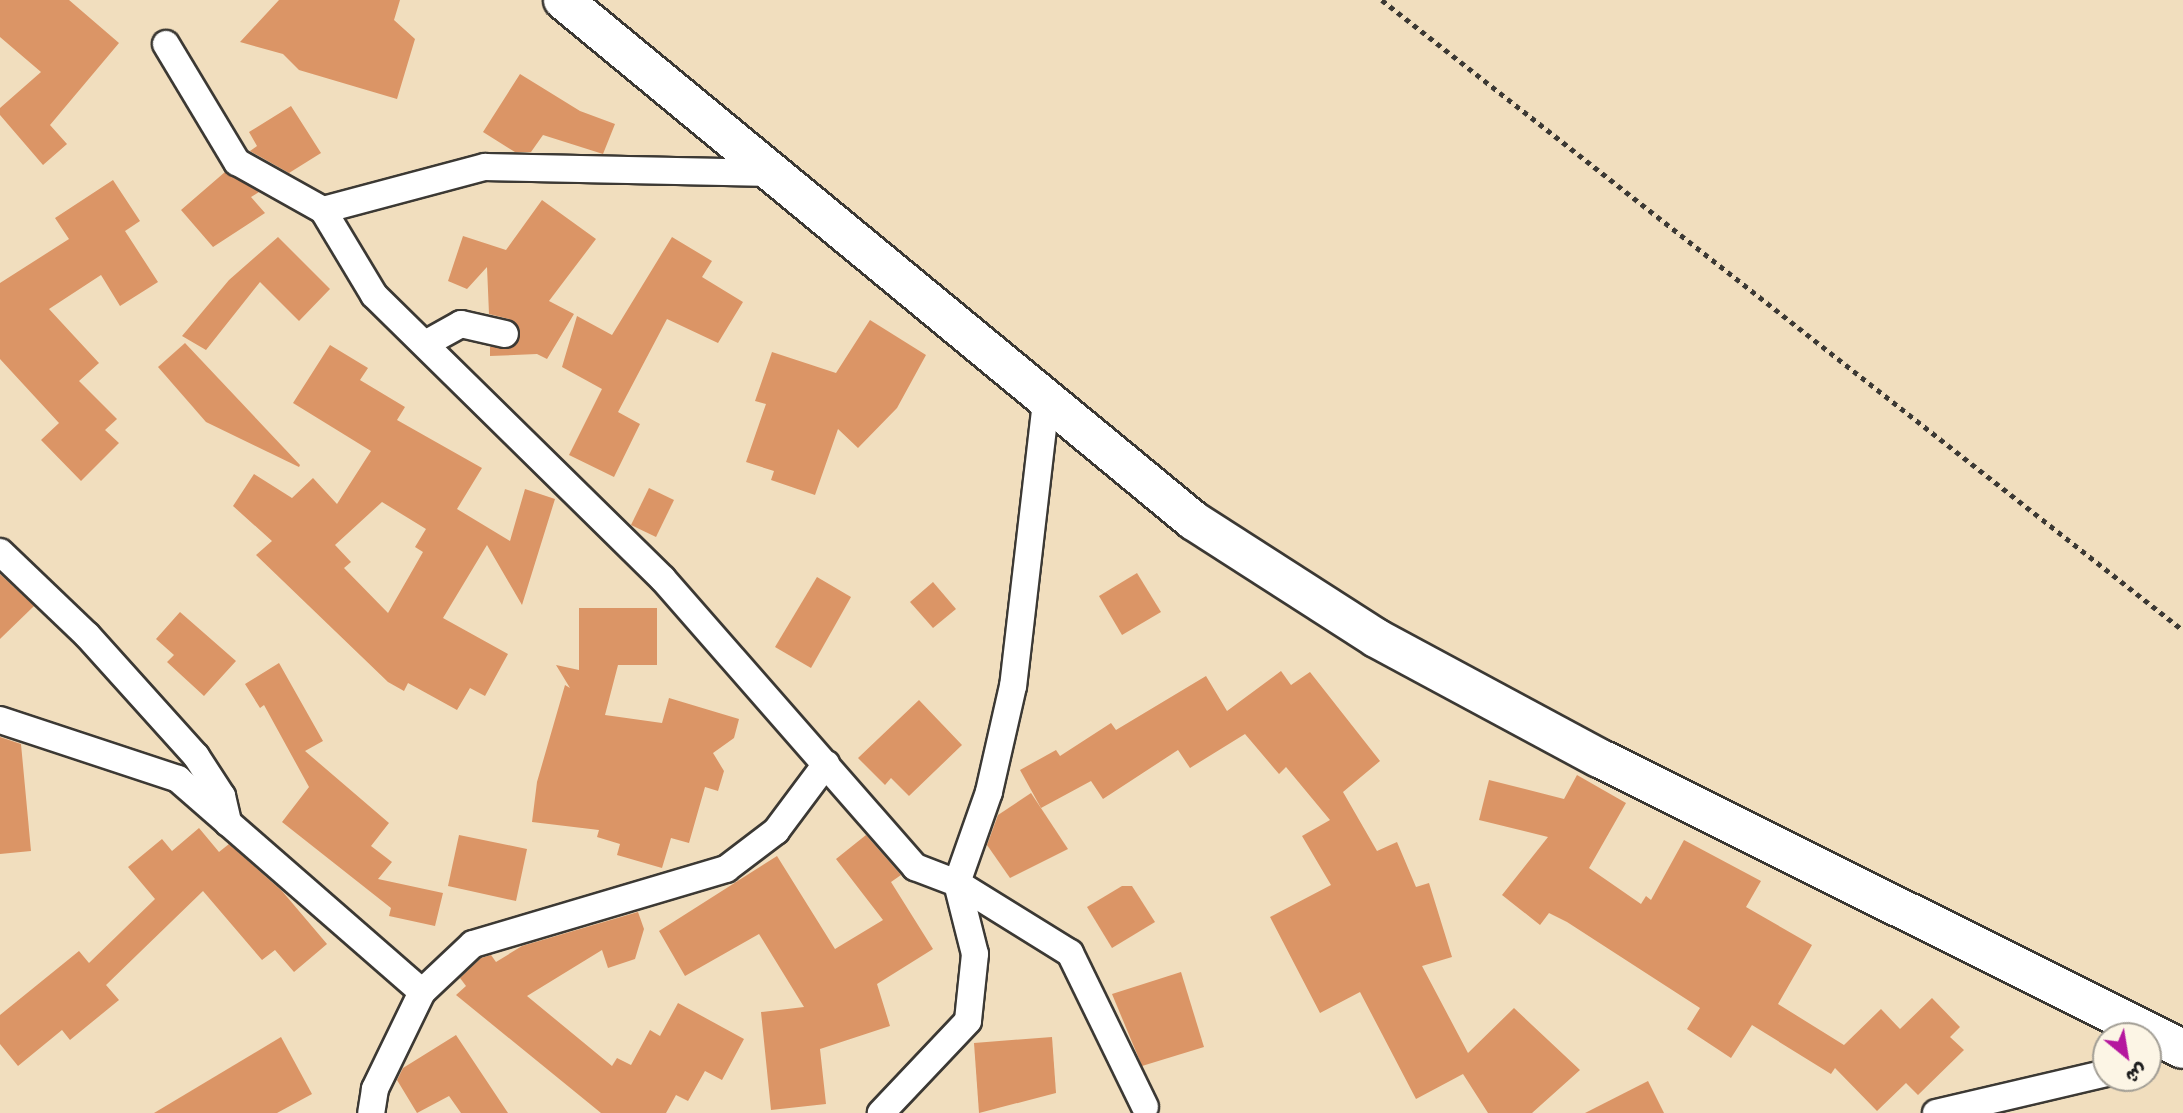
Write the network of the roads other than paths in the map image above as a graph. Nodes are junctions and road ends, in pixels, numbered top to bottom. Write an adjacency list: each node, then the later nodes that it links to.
1 (563, 0): 3 (main road)
2 (166, 44): 4 (street)
3 (771, 173): 4 (street); 7 (main road)
4 (323, 210): 6 (street)
5 (505, 334): 6 (street)
6 (425, 344): 10 (street)
7 (1046, 402): 12 (street); 14 (main road)
8 (0, 552): 11 (street)
9 (0, 720): 11 (street)
10 (826, 764): 12 (street); 13 (street)
11 (228, 822): 13 (street)
12 (957, 883): 16 (street); 18 (street)
13 (422, 992): 17 (street)
14 (2163, 1044)
15 (2092, 1076): 19 (street)
16 (1145, 1107)
17 (371, 1113)
18 (881, 1113)
19 (1936, 1113)

